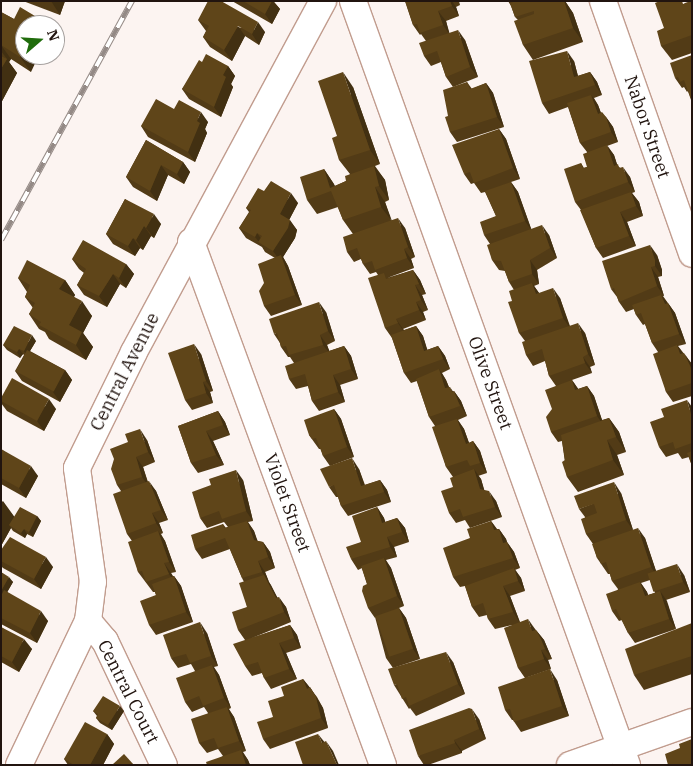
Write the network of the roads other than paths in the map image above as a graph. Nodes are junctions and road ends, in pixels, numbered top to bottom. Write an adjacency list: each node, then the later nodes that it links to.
1 (322, 1): 4 (street, Central Avenue)
2 (352, 1): 8 (street, Olive Street)
3 (603, 1): 5 (street, Nabor Street)
4 (191, 242): 6 (street, Central Avenue); 11 (street, Violet Street)
5 (692, 254)
6 (88, 621): 9 (street, Central Avenue); 10 (street, Central Court)
7 (692, 722): 8 (street)
8 (624, 756): 12 (street)
9 (19, 765)
10 (164, 765)
11 (383, 765)
12 (570, 765)

